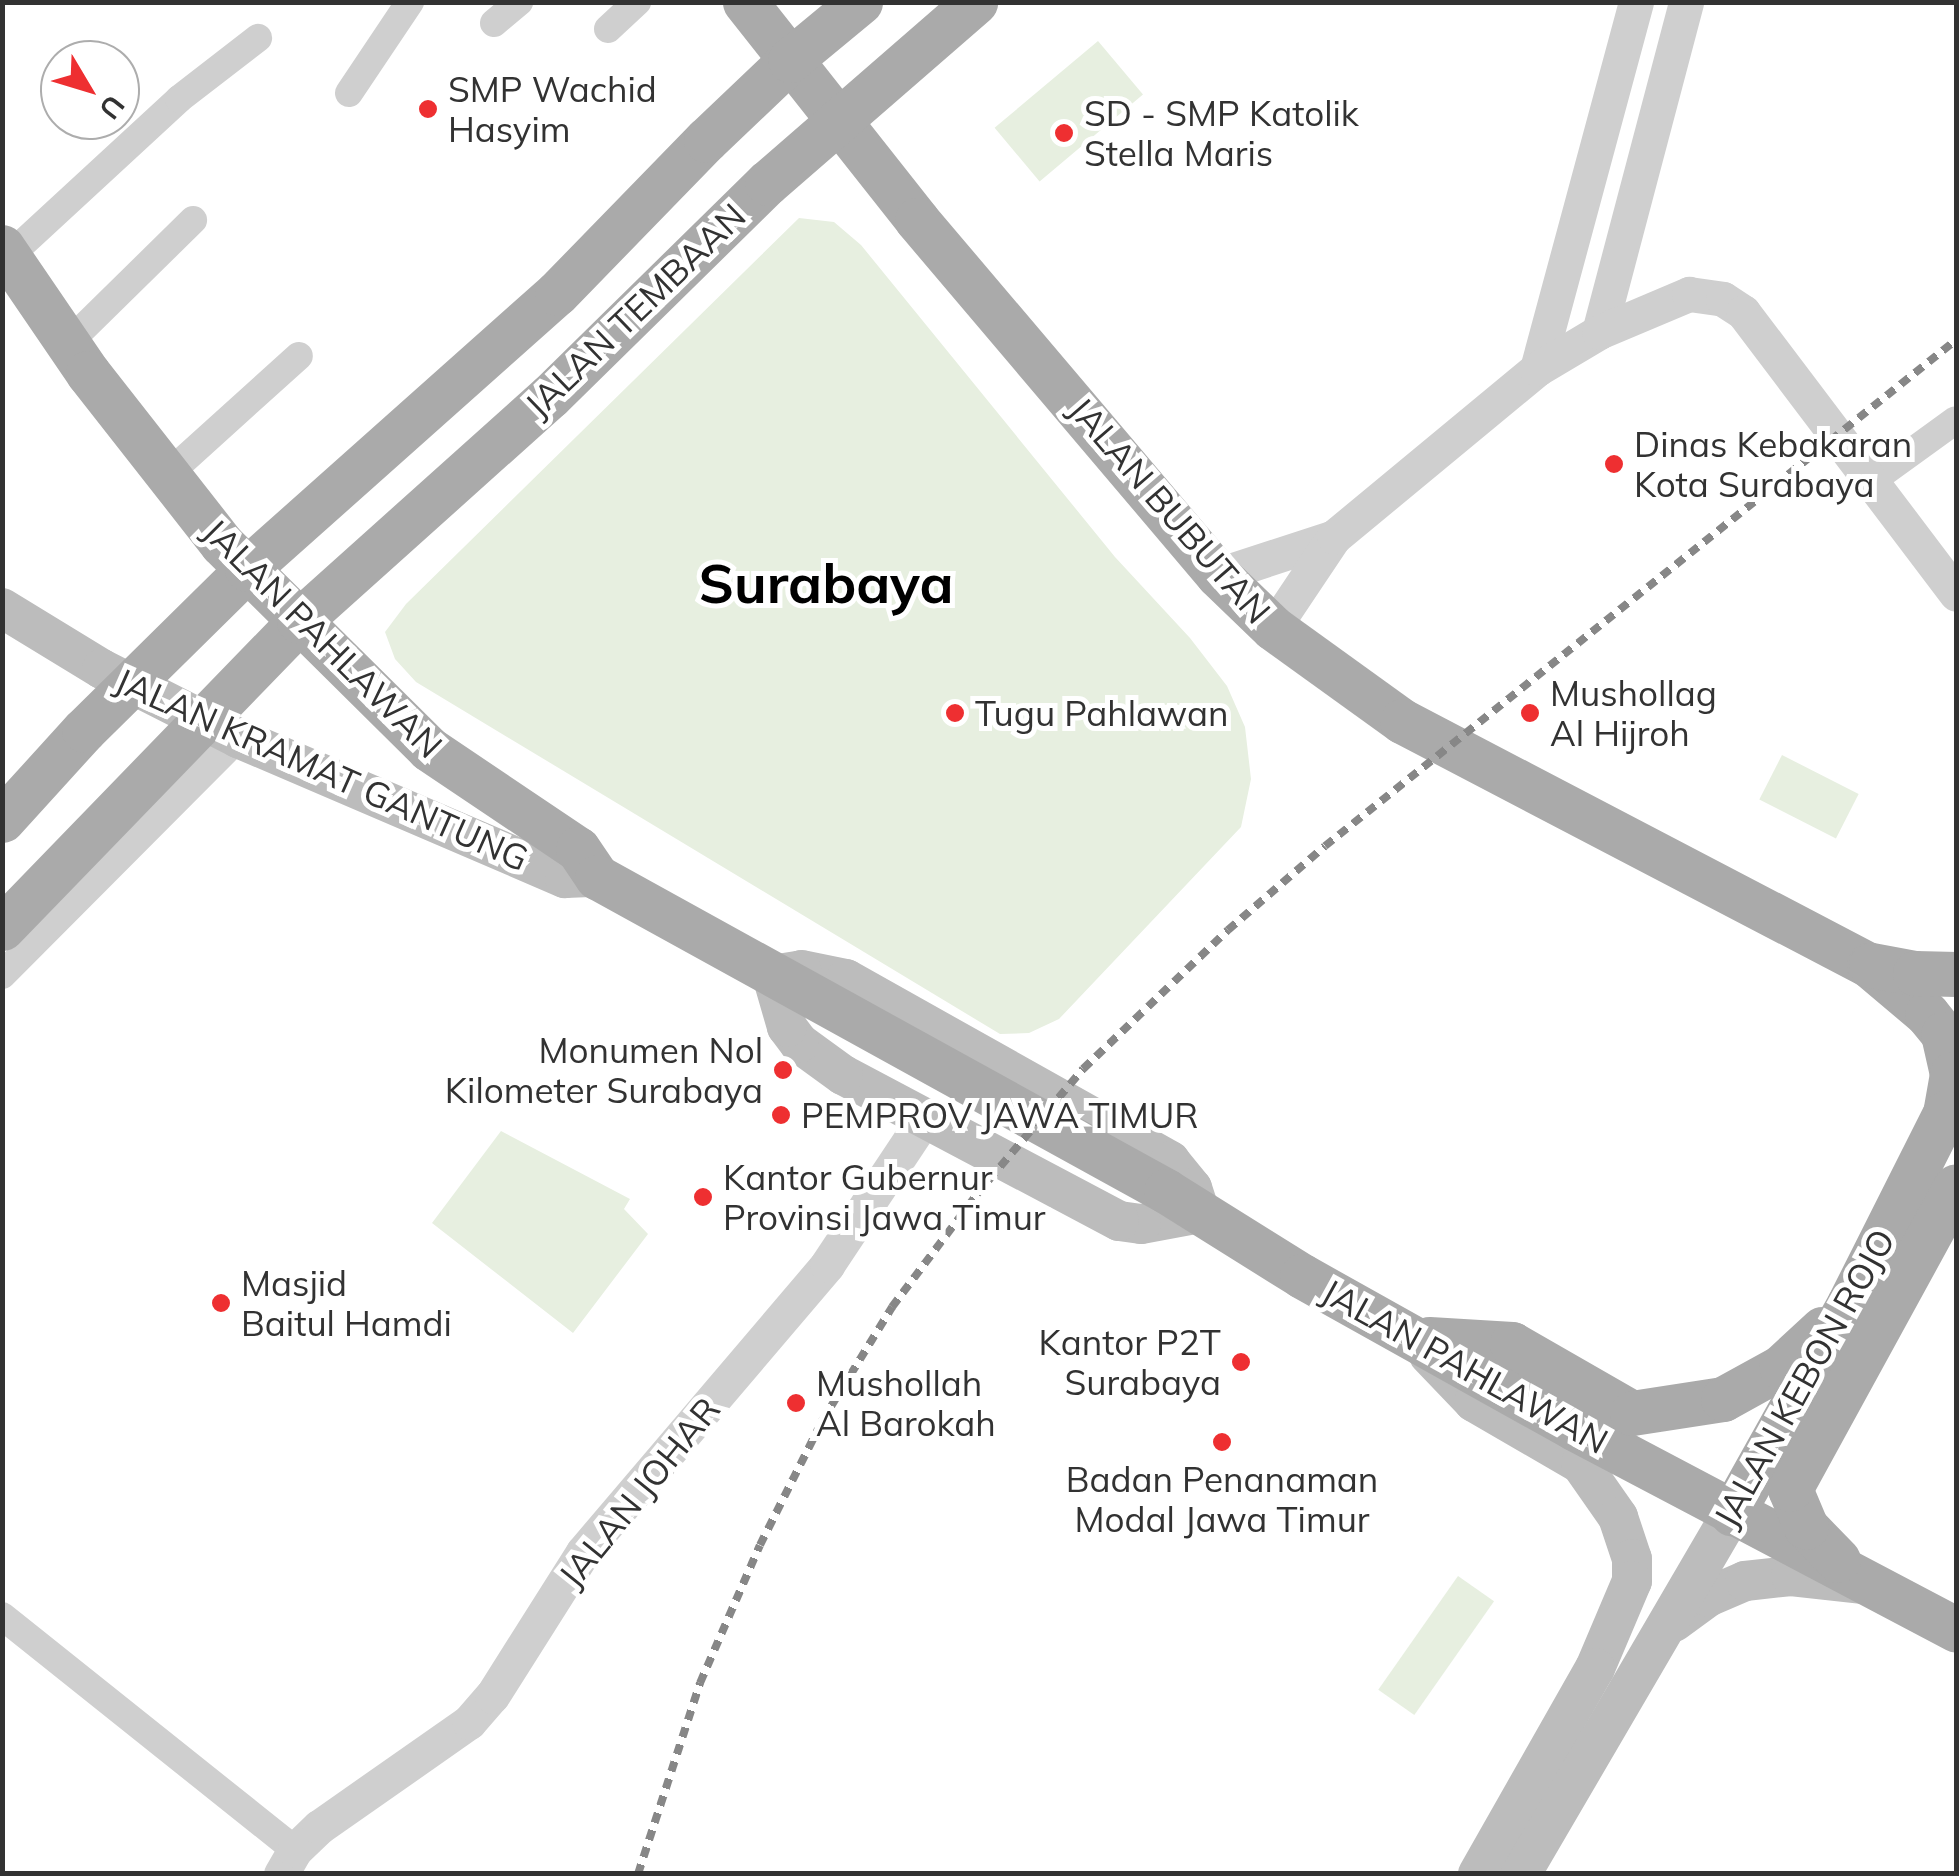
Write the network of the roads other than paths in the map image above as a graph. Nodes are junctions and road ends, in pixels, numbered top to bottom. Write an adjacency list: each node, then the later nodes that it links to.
1 (410, 2): 13 (street)
2 (519, 2): 9 (street)
3 (637, 2): 10 (street)
4 (745, 2): 12 (main road, JALAN BUBUTAN)
5 (860, 2): 12 (main road, JALAN TEMBAAN)
6 (975, 2): 14 (main road, JALAN TEMBAAN)
7 (1636, 2): 20 (street)
8 (1686, 2): 17 (street)
9 (494, 23)
10 (608, 28)
11 (258, 38): 16 (street)
12 (790, 60): 14 (main road, JALAN BUBUTAN); 25 (main road, JALAN TEMBAAN)
13 (349, 93)
14 (838, 120): 26 (main road, JALAN BUBUTAN); 29 (main road, JALAN TEMBAAN)
15 (193, 220): 18 (street)
16 (5, 252): 18 (main road, JALAN PAHLAWAN)
17 (1599, 332): 20 (street); 23 (street)
18 (69, 342): 22 (main road, JALAN PAHLAWAN)
19 (299, 356): 22 (street)
20 (1537, 369): 24 (street)
21 (1956, 420): 23 (street)
22 (166, 476): 25 (main road, JALAN PAHLAWAN)
23 (1873, 480): 27 (street)
24 (1334, 537): 26 (street); 30 (street)
25 (247, 569): 29 (main road, JALAN PAHLAWAN); 31 (main road, JALAN TEMBAAN)
26 (1218, 575): 30 (main road, JALAN BUBUTAN)
27 (1956, 594)
28 (2, 608): 31 (main road, JALAN KRAMAT GANTUNG)
29 (298, 621): 32 (main road, JALAN TEMBAAN); 34 (main road, JALAN PAHLAWAN)
30 (1273, 628): 36 (main road, JALAN BUBUTAN)
31 (130, 684): 32 (main road, JALAN KRAMAT GANTUNG); 33 (main road, JALAN TEMBAAN)
32 (219, 729): 34 (main road, JALAN KRAMAT GANTUNG); 35 (main road, JALAN TEMBAAN); 37 (street)
33 (2, 820)
34 (597, 877): 38 (main road, JALAN PAHLAWAN)
35 (2, 928)
36 (1869, 965): 39 (main road); 43 (main road, JALAN KEBON ROJO)
37 (2, 974)
38 (772, 974): 40 (main road); 42 (main road, JALAN PAHLAWAN)
39 (1956, 974)
40 (924, 1119): 42 (main road); 50 (street, JALAN JOHAR)
41 (1956, 1186): 46 (main road, JALAN KEBON ROJO)
42 (1200, 1213): 44 (main road, JALAN PAHLAWAN)
43 (1849, 1304): 44 (main road); 45 (main road, JALAN KEBON ROJO)
44 (1413, 1338): 45 (main road, JALAN PAHLAWAN); 51 (main road)
45 (1732, 1513): 46 (main road, JALAN PAHLAWAN); 49 (main road, JALAN KEBON ROJO)
46 (1861, 1579): 48 (main road, JALAN PAHLAWAN); 49 (main road)
47 (2, 1616): 50 (street)
48 (1956, 1629)
49 (1661, 1632): 52 (main road, JALAN KEBON ROJO)
50 (288, 1862)
51 (1478, 1874)
52 (1521, 1874)

